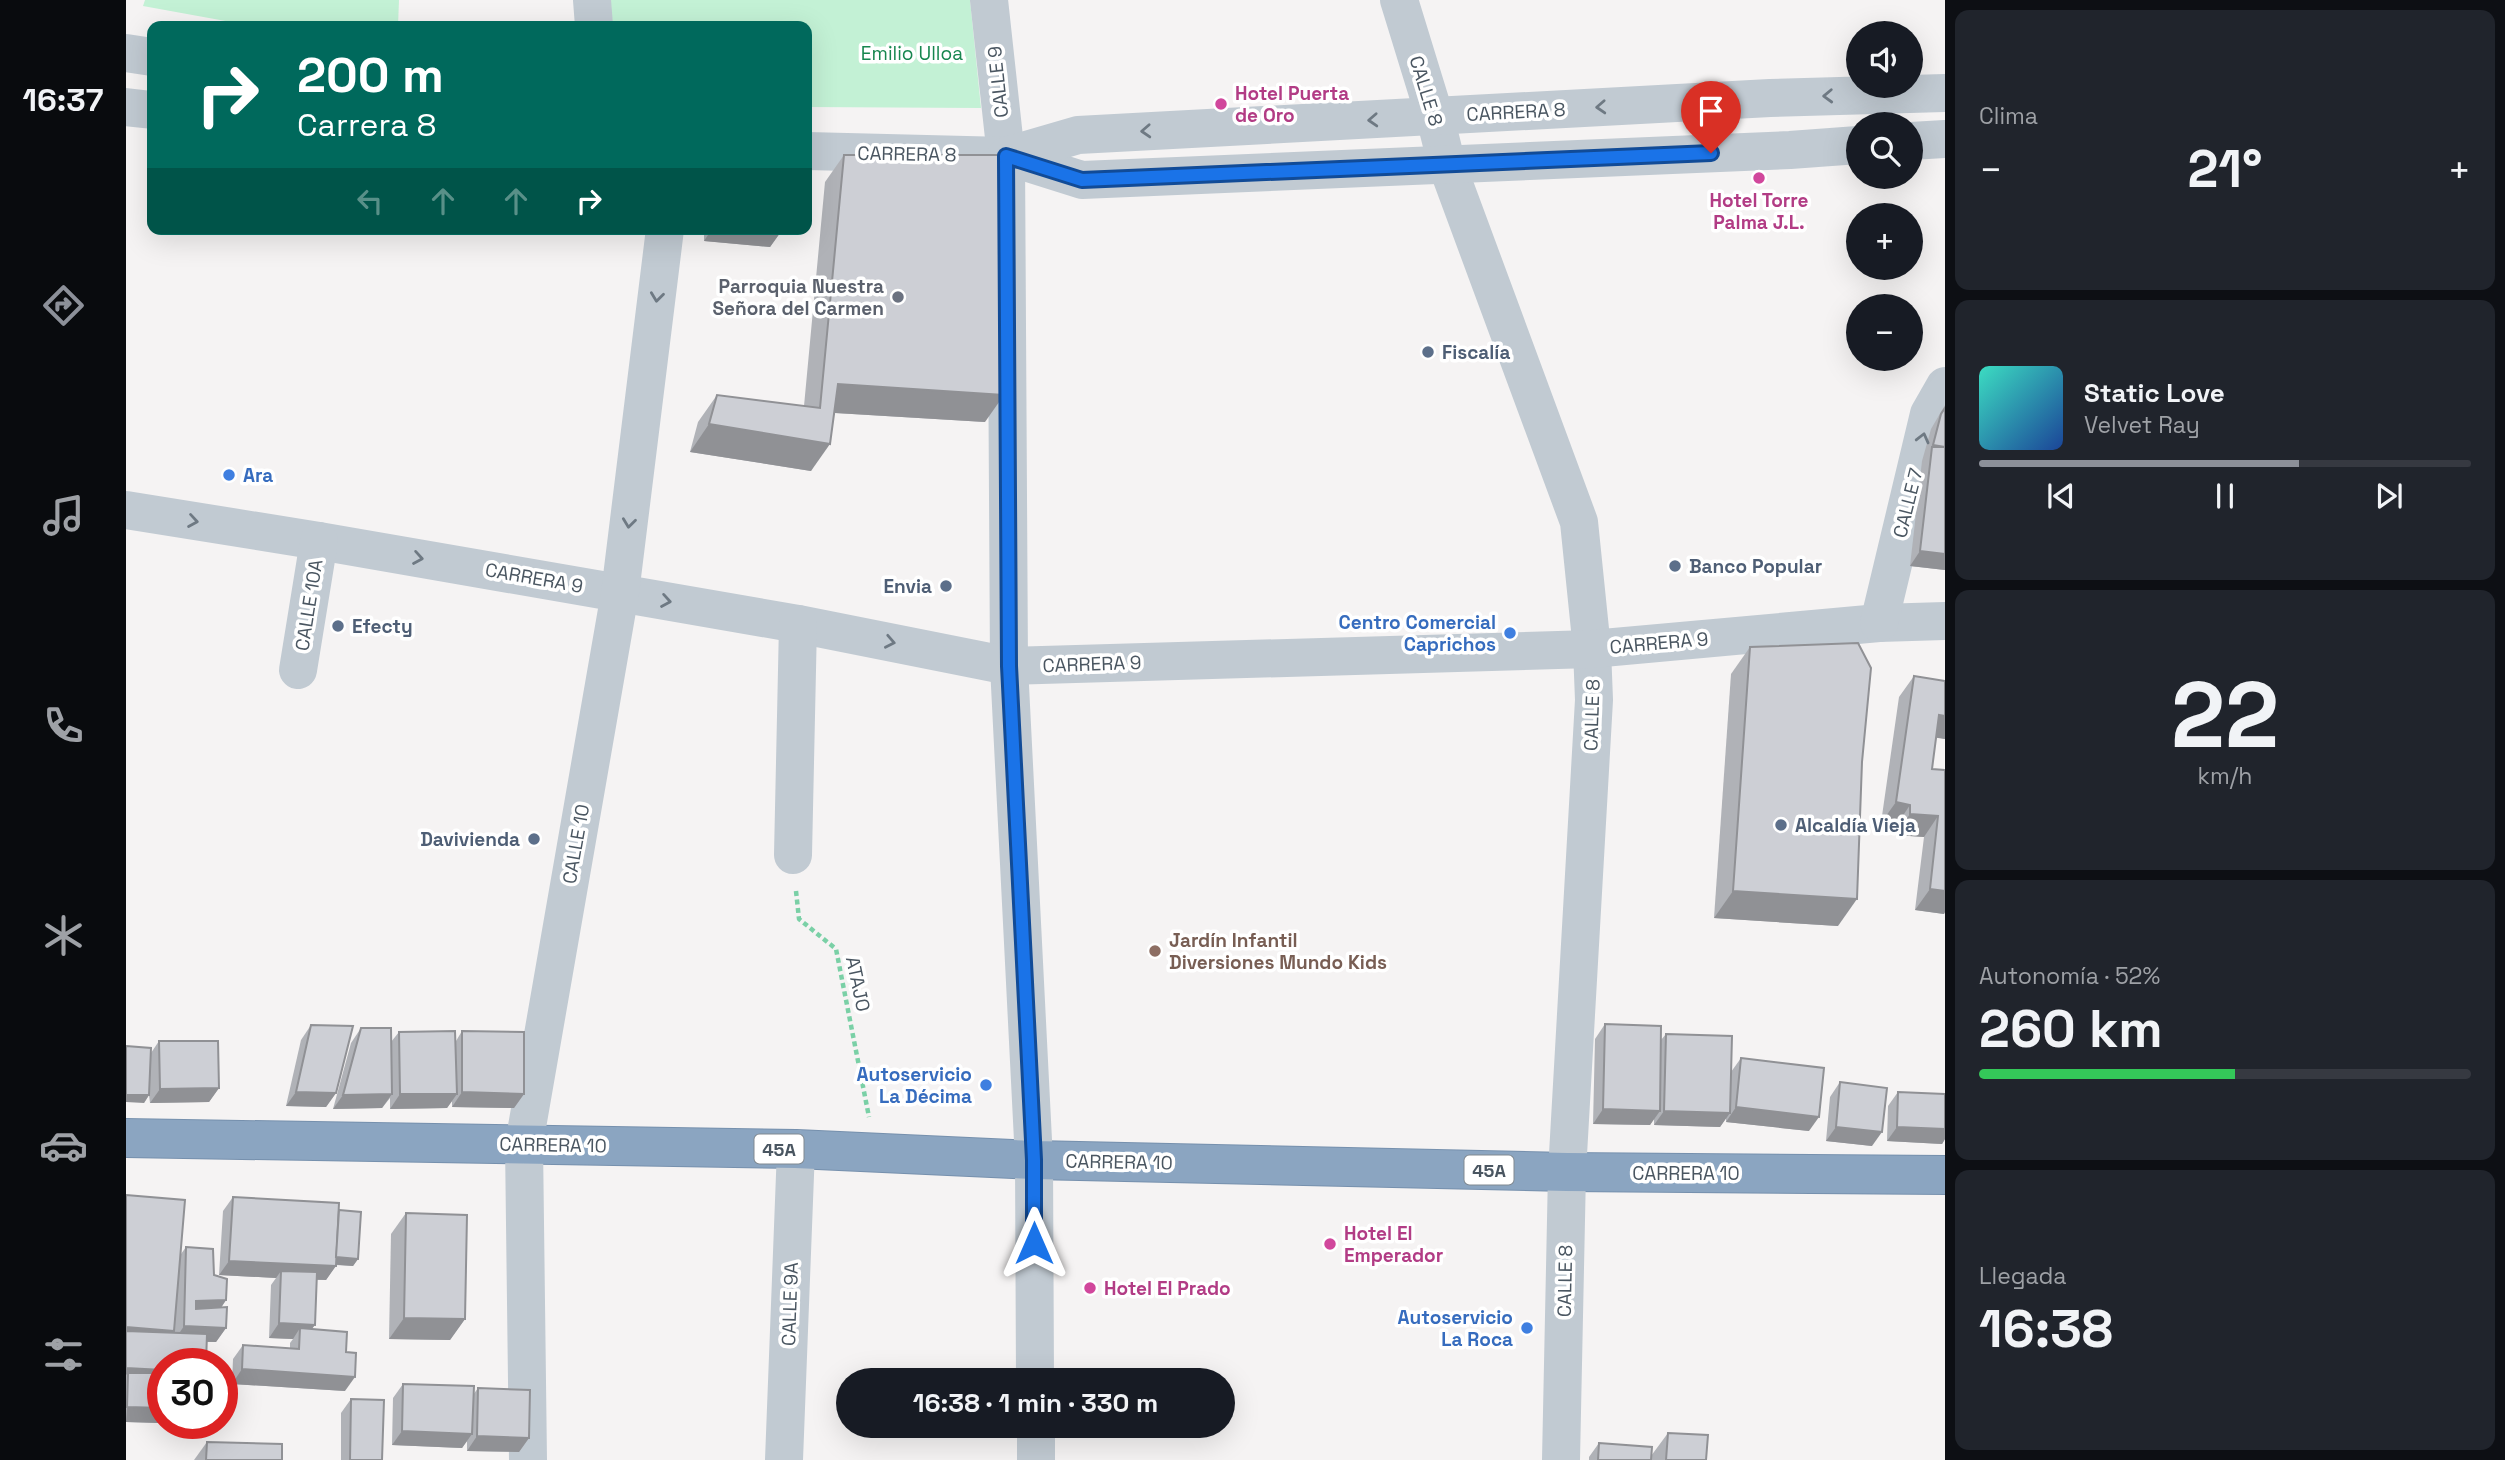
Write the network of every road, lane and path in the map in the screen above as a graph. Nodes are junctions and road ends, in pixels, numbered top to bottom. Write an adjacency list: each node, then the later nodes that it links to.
1 (592, 0): 4 (street)
2 (989, 0): 15 (street, CALLE 9)
3 (1399, 0): 10 (street, CALLE 8)
4 (594, 21)
5 (126, 53): 6 (street)
6 (147, 56)
7 (1945, 93): 10 (street, CARRERA 8, one-way to 10)
8 (126, 107): 9 (street)
9 (147, 109)
10 (1435, 117): 15 (street, CARRERA 8, one-way to 15); 16 (street, CALLE 8)
11 (1945, 139): 12 (street)
12 (1923, 140)
13 (1846, 146): 16 (street, CARRERA 8)
14 (812, 151): 15 (street, CARRERA 8)
15 (1006, 156): 16 (street, CARRERA 8); 26 (street, CALLE 9)
16 (1447, 165): 25 (street, CALLE 8)
17 (664, 235): 21 (street, CALLE 10, one-way to 21)
18 (1945, 386): 23 (street, CALLE 7, one-way to 18)
19 (126, 510): 20 (street, CARRERA 9, one-way to 20)
20 (319, 541): 21 (street, CARRERA 9, one-way to 21); 27 (street, CALLE 10A)
21 (620, 593): 24 (street, CARRERA 9, one-way to 24); 31 (street, CALLE 10)
22 (1945, 621): 23 (street, CARRERA 9)
23 (1879, 623): 25 (street, CARRERA 9)
24 (798, 624): 26 (street, CARRERA 9, one-way to 26); 28 (street)
25 (1592, 649): 26 (street, CARRERA 9); 34 (street, CALLE 8)
26 (1009, 666): 33 (street, CALLE 9)
27 (298, 670)
28 (793, 855): 29 (path, ATAJO)
29 (870, 1123)
30 (126, 1138): 31 (highway, CARRERA 10 / 45A)
31 (524, 1144): 32 (highway, CARRERA 10 / 45A); 38 (street, CALLE 10)
32 (796, 1149): 33 (highway, CARRERA 10 / 45A); 39 (street, CALLE 9A)
33 (1034, 1160): 34 (highway, CARRERA 10 / 45A); 36 (street, CALLE 9)
34 (1567, 1172): 35 (highway, CARRERA 10 / 45A); 41 (street, CALLE 8)
35 (1945, 1175)
36 (1035, 1368)
37 (1035, 1438): 40 (street)
38 (528, 1460)
39 (784, 1460)
40 (1036, 1460)
41 (1561, 1460)

